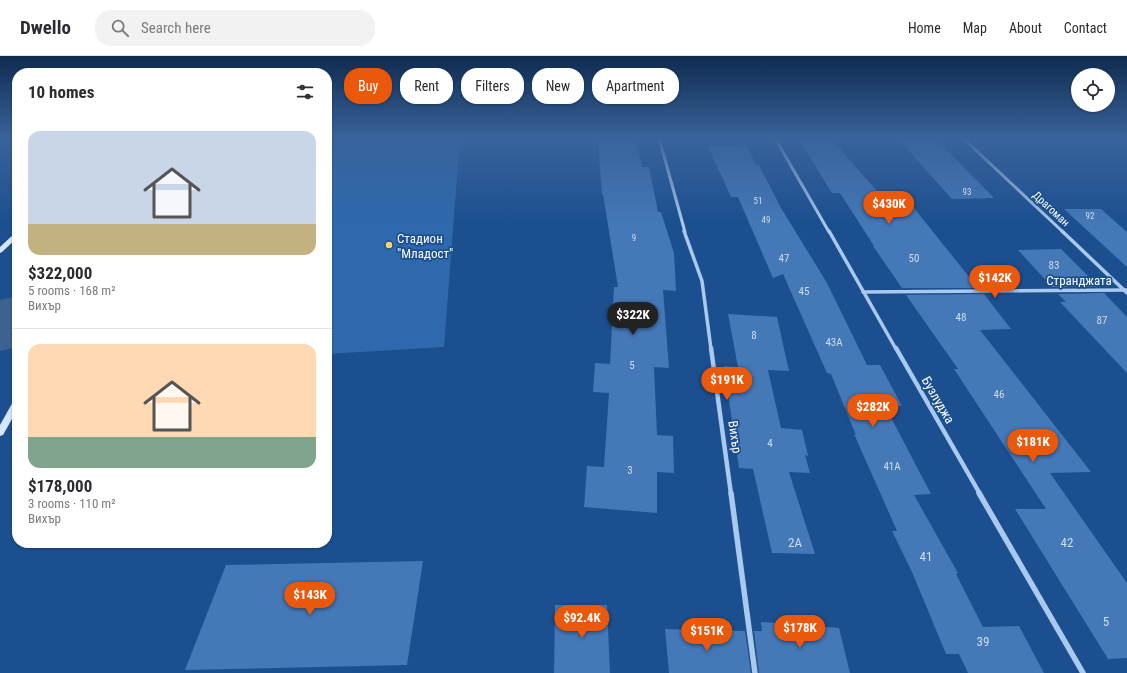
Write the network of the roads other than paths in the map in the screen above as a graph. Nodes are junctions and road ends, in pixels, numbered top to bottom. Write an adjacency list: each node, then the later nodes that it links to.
1 (667, 167): 10 (street, Вихър)
2 (791, 167): 7 (street, Бузлуджа)
3 (994, 167): 6 (street, Драгоман)
4 (12, 239): 5 (street)
5 (0, 251)
6 (1126, 291): 7 (street, Странджата)
7 (863, 292): 11 (street, Бузлуджа)
8 (12, 411): 9 (street)
9 (0, 433)
10 (754, 673)
11 (1082, 673)

